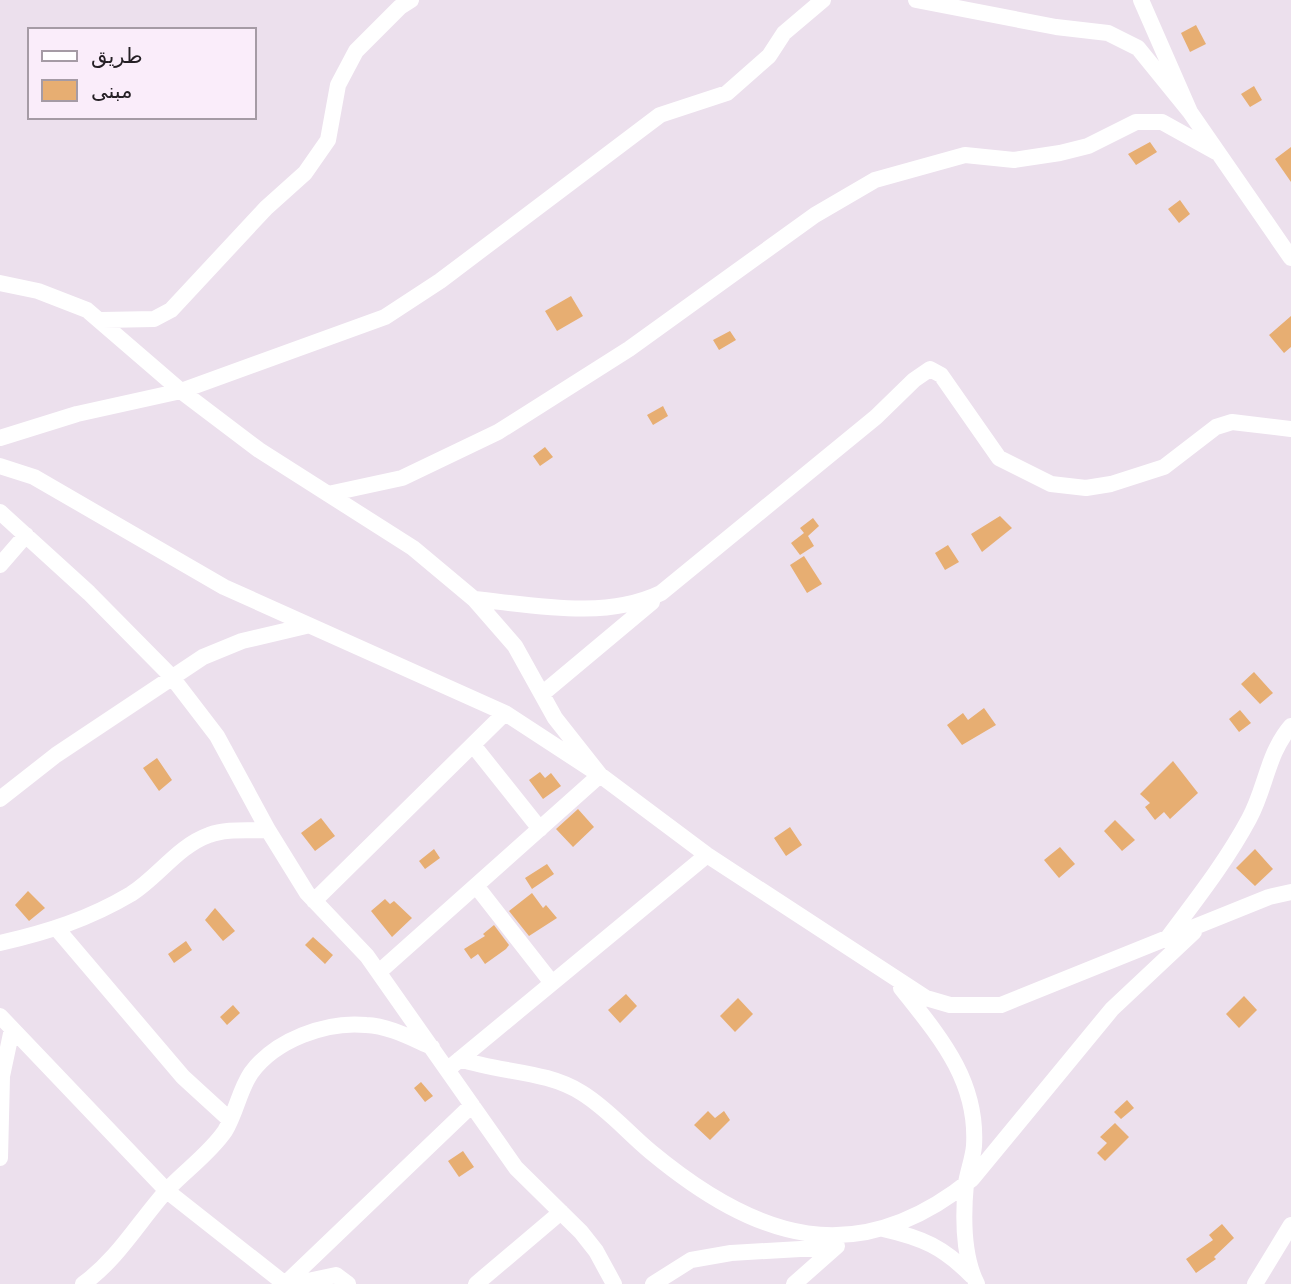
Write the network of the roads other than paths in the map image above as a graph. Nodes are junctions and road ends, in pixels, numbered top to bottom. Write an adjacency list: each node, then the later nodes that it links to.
1 (411, 0): 9 (street)
2 (823, 0): 10 (street)
3 (916, 0): 5 (street)
4 (1141, 0): 5 (street)
5 (1190, 111): 6 (street)
6 (1216, 152): 7 (street); 14 (street)
7 (1291, 258)
8 (0, 283): 9 (street)
9 (102, 320): 10 (street)
10 (181, 391): 12 (street); 14 (street)
11 (1291, 429): 18 (street)
12 (0, 438)
13 (0, 466): 20 (street)
14 (328, 494): 19 (street)
15 (0, 512): 16 (street)
16 (26, 535): 17 (street); 21 (street)
17 (0, 565)
18 (661, 593): 19 (street); 22 (street)
19 (474, 599): 22 (street)
20 (306, 626): 21 (street); 23 (street)
21 (171, 676): 27 (street); 29 (street)
22 (541, 694): 26 (street)
23 (505, 713): 25 (street); 26 (street)
24 (1291, 726): 36 (street)
25 (474, 745): 28 (street); 33 (street)
26 (600, 775): 28 (street); 30 (street)
27 (0, 799)
28 (540, 829): 31 (street)
29 (268, 830): 33 (street); 35 (street)
30 (708, 855): 39 (street); 40 (street)
31 (477, 887): 38 (street); 40 (street)
32 (1291, 892): 34 (street)
33 (314, 901): 38 (street)
34 (1201, 925): 36 (street); 48 (street)
35 (58, 930): 37 (street); 46 (street)
36 (1166, 940): 39 (street)
37 (0, 943)
38 (379, 972): 43 (street)
39 (894, 980): 48 (street)
40 (552, 983): 44 (street)
41 (0, 1016): 42 (street)
42 (12, 1029): 47 (street); 49 (street)
43 (432, 1047): 44 (street); 46 (street)
44 (454, 1064): 45 (street); 53 (street)
45 (472, 1105): 50 (street); 57 (street)
46 (230, 1120): 49 (street)
47 (0, 1158)
48 (966, 1183): 52 (street); 55 (street)
49 (167, 1191): 56 (street); 57 (street)
50 (561, 1212): 59 (street); 60 (street)
51 (1291, 1225): 63 (street)
52 (880, 1229): 53 (street); 55 (street)
53 (850, 1237): 54 (street)
54 (835, 1247): 61 (street); 62 (street)
55 (975, 1281)
56 (83, 1284)
57 (285, 1284): 58 (street)
58 (348, 1284)
59 (476, 1284)
60 (614, 1284)
61 (653, 1284)
62 (794, 1284)
63 (1255, 1284)

